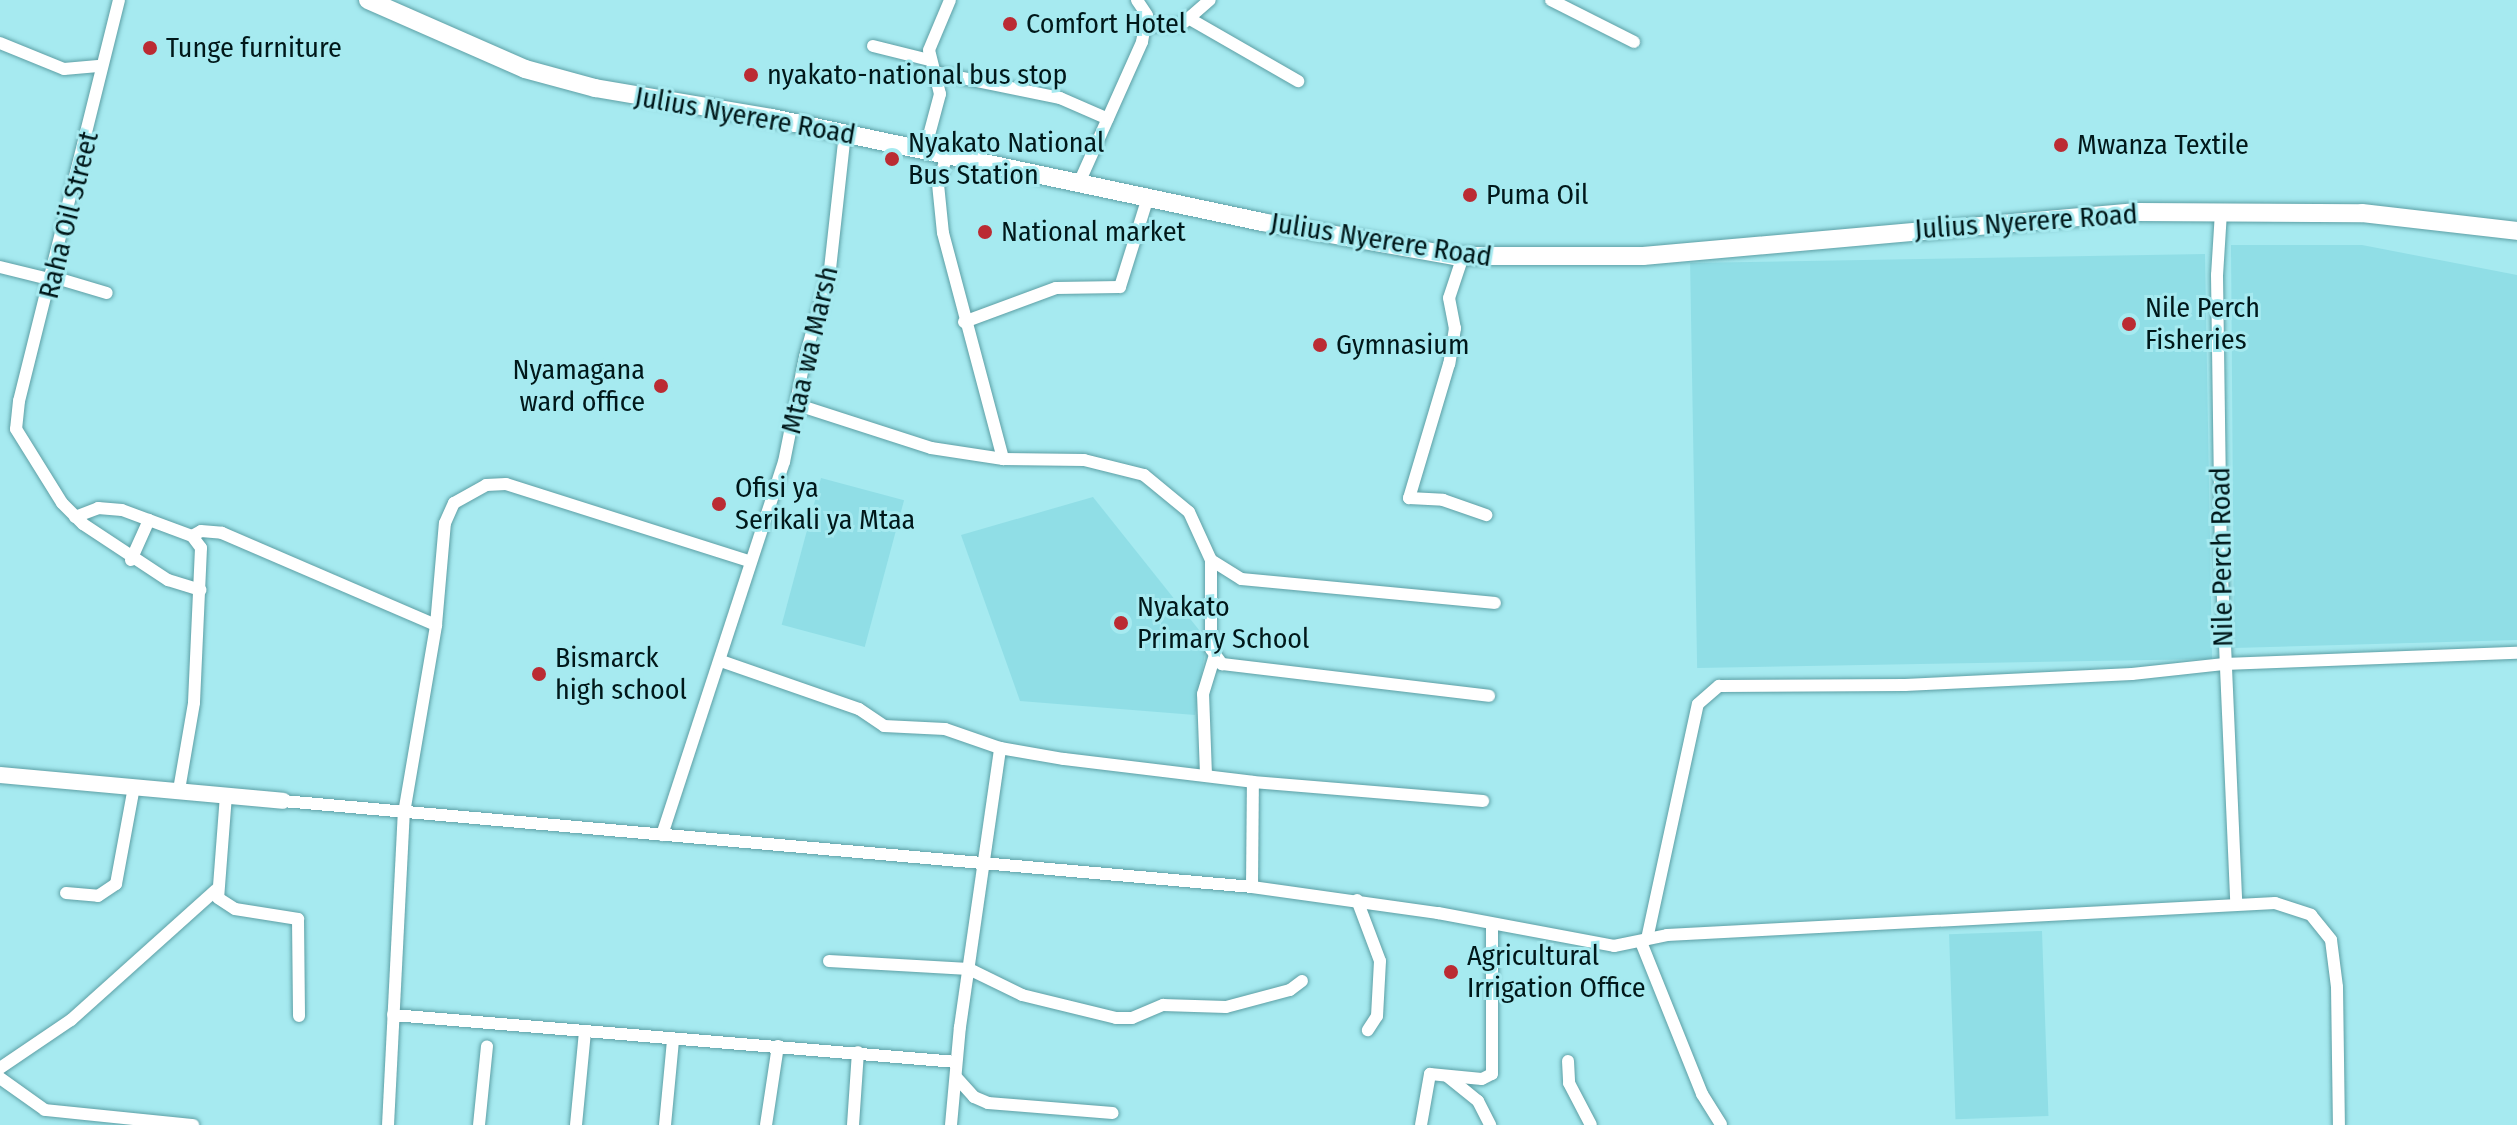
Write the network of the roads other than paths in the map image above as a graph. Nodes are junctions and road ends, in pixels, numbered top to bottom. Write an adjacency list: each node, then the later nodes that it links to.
1 (119, 0): 13 (street, Raha Oil Street)
2 (368, 0): 17 (highway, Julius Nyerere Road)
3 (950, 0): 12 (street)
4 (1137, 0): 8 (street)
5 (1210, 0): 7 (street)
6 (1551, 0): 9 (street)
7 (1190, 19): 8 (street); 15 (street)
8 (1146, 26): 16 (street)
9 (1634, 42)
10 (0, 43): 13 (street)
11 (873, 46): 12 (street)
12 (929, 60): 14 (street)
13 (101, 66): 26 (street, Raha Oil Street)
14 (938, 73): 16 (street); 18 (street)
15 (1298, 81)
16 (1108, 119): 20 (street)
17 (845, 133): 18 (highway, Julius Nyerere Road); 29 (street, Mtaa wa Marsh)
18 (925, 150): 19 (highway, Julius Nyerere Road)
19 (947, 155): 20 (highway, Julius Nyerere Road); 28 (street)
20 (1079, 183): 21 (highway, Julius Nyerere Road)
21 (1148, 197): 24 (highway, Julius Nyerere Road); 28 (street)
22 (2221, 212): 23 (highway, Julius Nyerere Road); 24 (highway, Julius Nyerere Road); 44 (street, Nile Perch Road)
23 (2517, 231)
24 (1463, 256): 31 (street)
25 (0, 267): 26 (street)
26 (53, 278): 27 (street); 32 (street, Raha Oil Street)
27 (107, 293)
28 (964, 322): 30 (street)
29 (798, 405): 30 (street); 37 (street, Mtaa wa Marsh)
30 (1003, 459): 36 (street)
31 (1486, 515)
32 (75, 517): 33 (street); 35 (street)
33 (149, 520): 34 (street); 35 (street)
34 (192, 536): 38 (street); 40 (street)
35 (132, 559): 38 (street)
36 (1211, 560): 39 (street); 42 (street)
37 (749, 561): 40 (street); 43 (street, Mtaa wa Marsh)
38 (201, 590): 51 (street)
39 (1495, 603)
40 (436, 625): 55 (street)
41 (2517, 653): 44 (street)
42 (1214, 657): 45 (street); 48 (street)
43 (721, 661): 46 (street); 56 (street, Mtaa wa Marsh)
44 (2224, 664): 62 (street, Nile Perch Road); 64 (street)
45 (1489, 696)
46 (1000, 748): 48 (street); 57 (street)
47 (0, 775): 50 (main road)
48 (1206, 775): 49 (street)
49 (1253, 782): 54 (street); 58 (street)
50 (134, 787): 51 (main road); 60 (street)
51 (179, 790): 52 (main road)
52 (226, 795): 53 (main road); 59 (street)
53 (283, 801): 55 (street)
54 (1483, 801)
55 (404, 813): 56 (street); 68 (street)
56 (662, 835): 57 (street)
57 (986, 865): 58 (street); 66 (street)
58 (1252, 887): 61 (street)
59 (216, 890): 69 (street); 78 (street)
60 (66, 893)
61 (1357, 900): 63 (street); 70 (street)
62 (2236, 902): 64 (street); 95 (street)
63 (1492, 924): 64 (street); 79 (street)
64 (1644, 940): 94 (street)
65 (829, 961): 66 (street)
66 (969, 969): 67 (street); 77 (street)
67 (1302, 981)
68 (393, 1015): 71 (street); 84 (street)
69 (299, 1016)
70 (1368, 1030)
71 (585, 1032): 72 (street); 86 (street)
72 (673, 1040): 74 (street); 87 (street)
73 (487, 1046): 85 (street)
74 (778, 1046): 75 (street); 88 (street)
75 (858, 1052): 77 (street); 89 (street)
76 (1568, 1061): 93 (street)
77 (956, 1062): 80 (street)
78 (0, 1068)
79 (1447, 1076): 91 (street); 92 (street)
80 (956, 1077): 82 (street); 90 (street)
81 (0, 1078): 83 (street)
82 (1113, 1113)
83 (193, 1125)
84 (388, 1125)
85 (479, 1125)
86 (576, 1125)
87 (665, 1125)
88 (766, 1125)
89 (853, 1125)
90 (951, 1125)
91 (1421, 1125)
92 (1490, 1125)
93 (1591, 1125)
94 (1721, 1125)
95 (2339, 1125)

